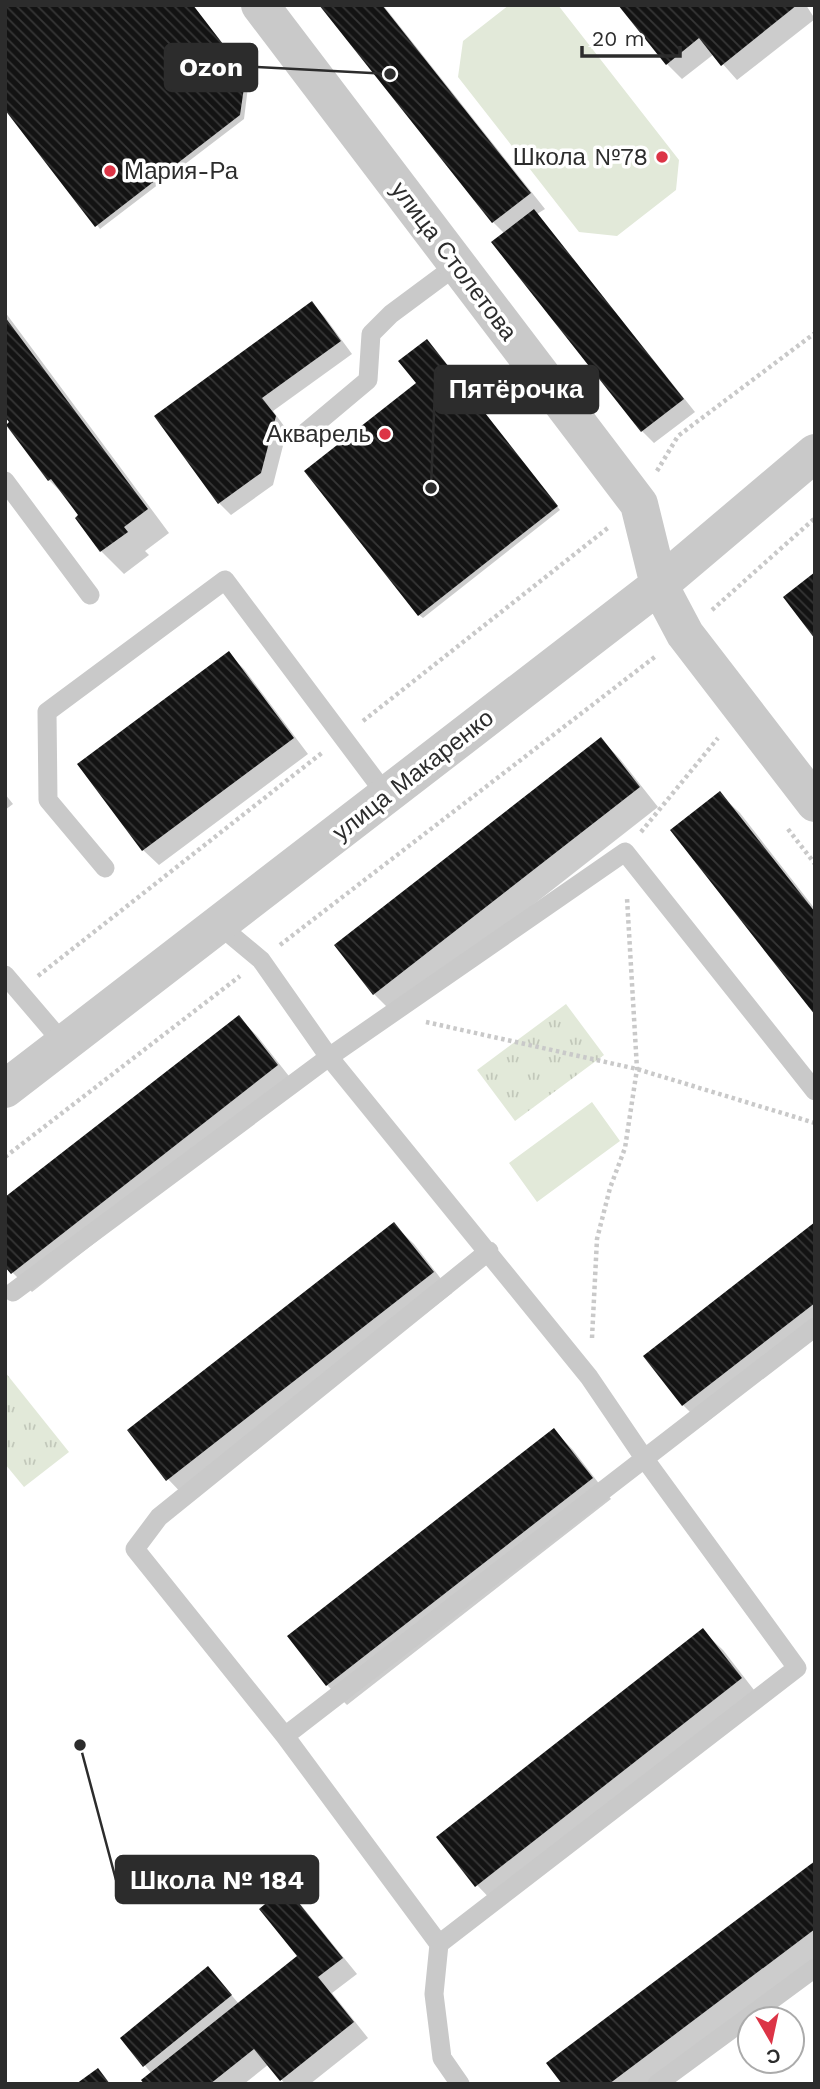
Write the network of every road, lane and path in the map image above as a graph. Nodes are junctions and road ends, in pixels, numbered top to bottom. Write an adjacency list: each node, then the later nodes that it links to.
1 (260, 5): 2 (street, улица Столетова)
2 (457, 265): 4 (lane); 7 (street, улица Столетова)
3 (815, 332): 7 (path)
4 (306, 432)
5 (815, 453): 9 (street, улица Макаренко)
6 (5, 481): 10 (lane)
7 (639, 504): 9 (street, улица Столетова)
8 (815, 518): 11 (path)
9 (659, 586): 11 (street, улица Столетова); 13 (street, улица Макаренко)
10 (90, 595)
11 (685, 634): 14 (street, улица Столетова); 18 (path)
12 (718, 738): 15 (path)
13 (387, 796): 16 (lane); 17 (street, улица Макаренко)
14 (815, 803)
15 (625, 852): 20 (lane); 23 (path); 25 (lane)
16 (105, 868)
17 (219, 925): 18 (lane); 21 (street, улица Макаренко)
18 (261, 960): 22 (lane); 27 (path)
19 (5, 975): 21 (lane)
20 (391, 1014): 22 (lane); 23 (path)
21 (64, 1044): 24 (street, улица Макаренко)
22 (329, 1057): 28 (lane); 29 (lane)
23 (637, 1069): 26 (path); 31 (path)
24 (5, 1089)
25 (815, 1091)
26 (815, 1123)
27 (5, 1157)
28 (489, 1251): 31 (lane); 33 (lane)
29 (13, 1292)
30 (815, 1327): 32 (lane)
31 (589, 1377): 32 (lane)
32 (644, 1458): 33 (lane); 34 (lane)
33 (285, 1736): 34 (lane)
34 (439, 1944): 36 (lane)
35 (815, 1968): 37 (lane)
36 (460, 2084)
37 (657, 2084)

